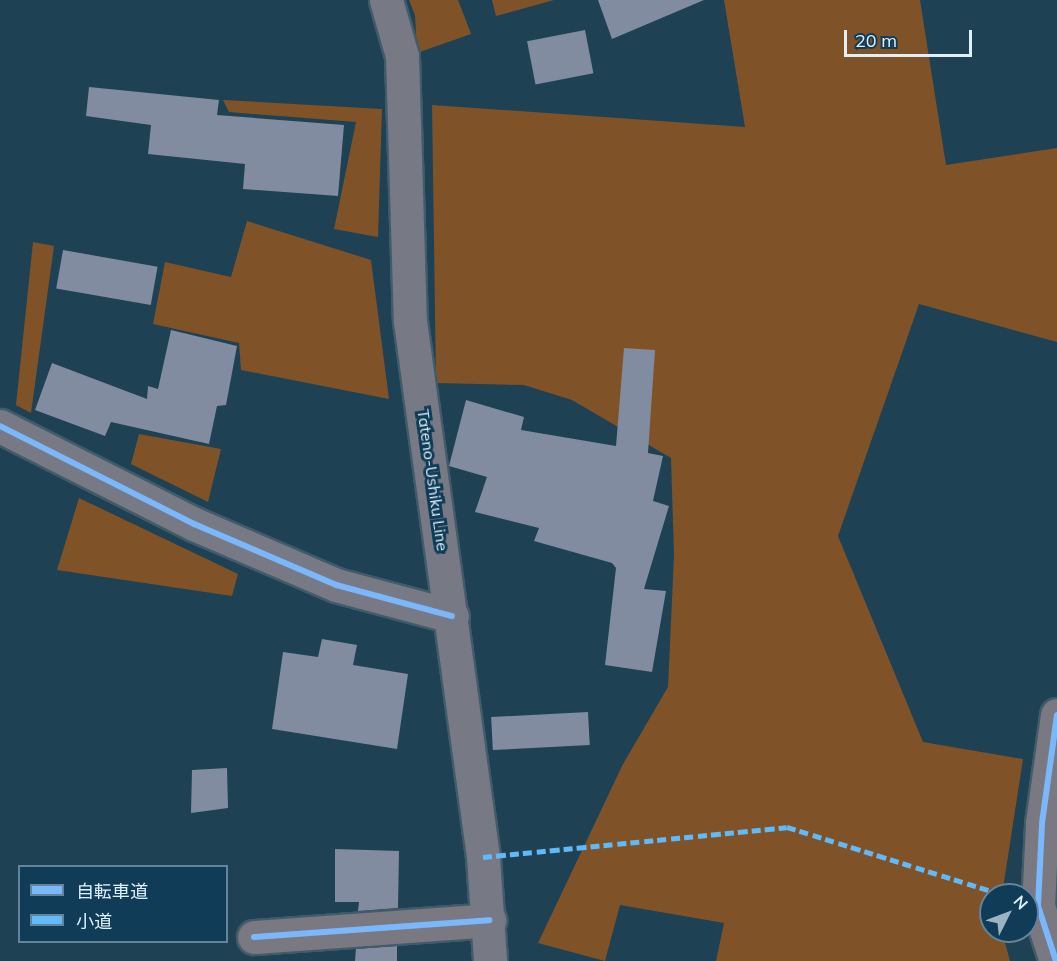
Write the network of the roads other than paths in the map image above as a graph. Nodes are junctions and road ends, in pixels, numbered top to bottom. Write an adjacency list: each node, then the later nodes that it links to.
1 (386, 0): 3 (main road, Tateno-Ushiku Line)
2 (0, 426): 3 (main road)
3 (452, 616): 6 (main road, Tateno-Ushiku Line)
4 (1057, 715): 5 (street)
5 (1048, 908): 9 (street)
6 (489, 920): 7 (street); 8 (main road, Tateno-Ushiku Line)
7 (254, 937)
8 (490, 961)
9 (1056, 961)

